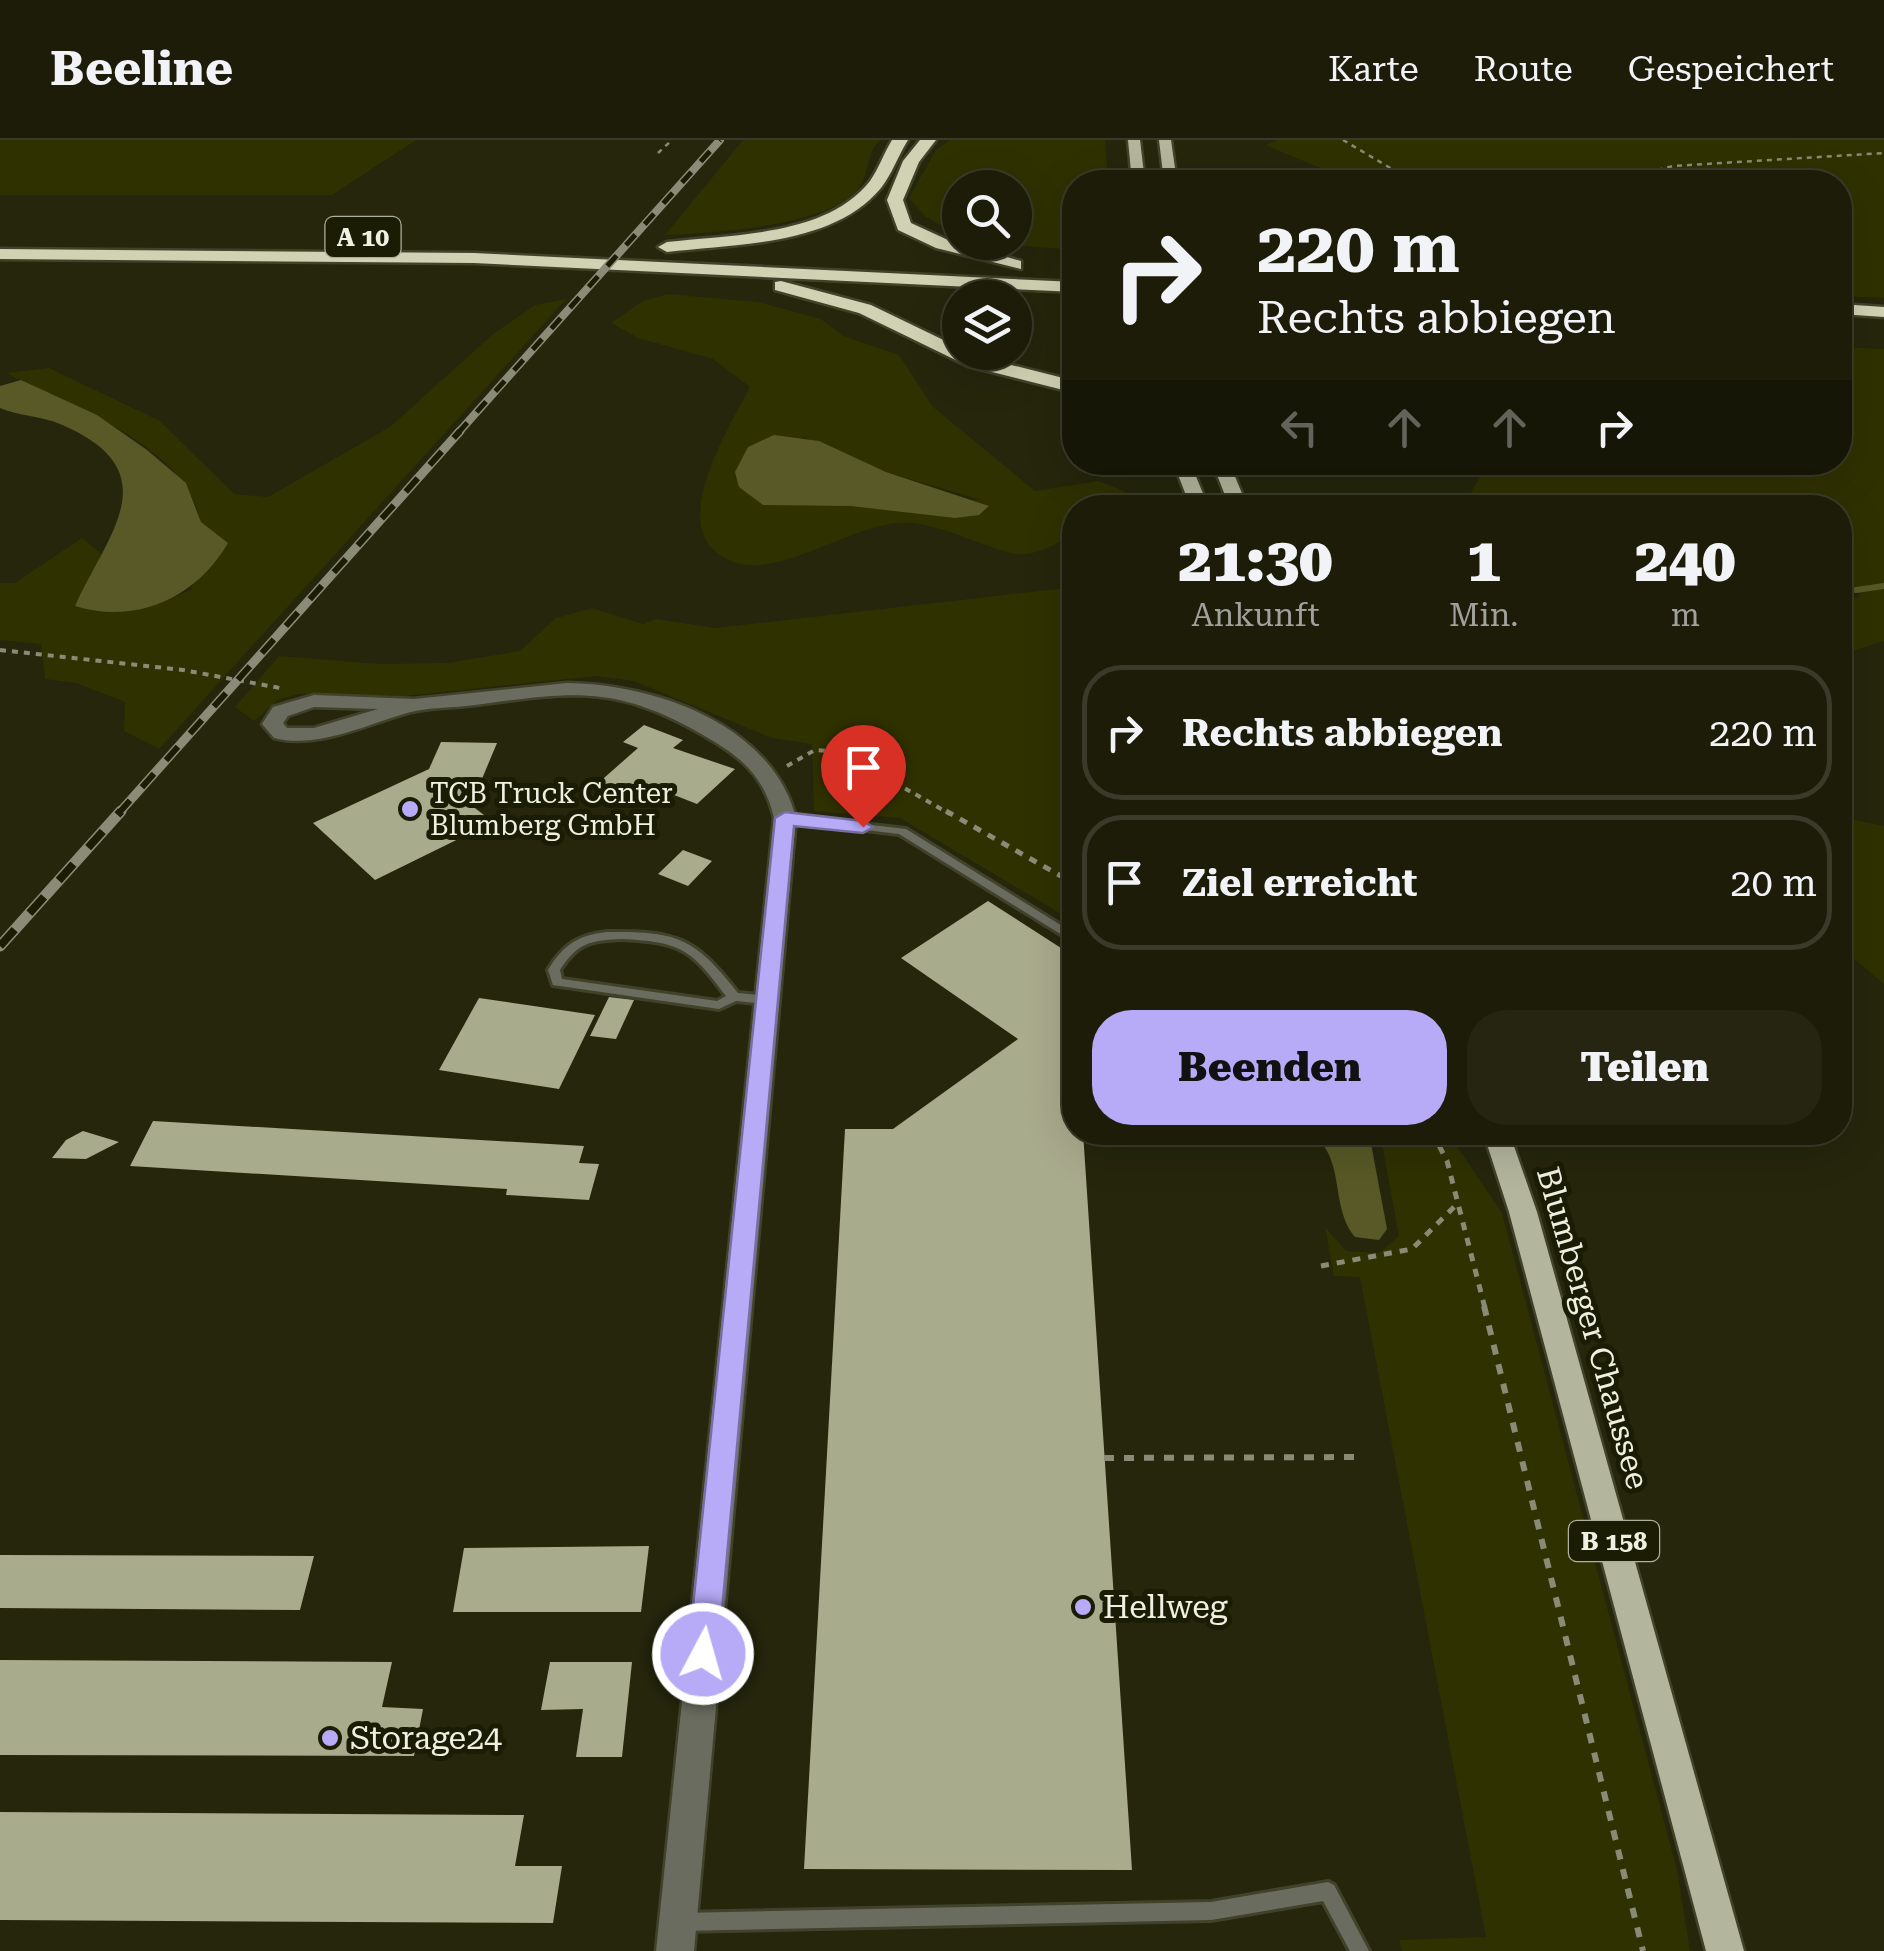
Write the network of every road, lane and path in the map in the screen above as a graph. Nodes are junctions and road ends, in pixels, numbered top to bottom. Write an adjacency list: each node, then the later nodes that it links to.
1 (672, 140): 7 (path)
2 (900, 140): 16 (highway)
3 (928, 140): 19 (highway)
4 (1134, 140): 9 (main road)
5 (1165, 140): 10 (main road)
6 (1343, 140): 11 (path)
7 (658, 152)
8 (1884, 153): 12 (path)
9 (1138, 170)
10 (1169, 170)
11 (1394, 170)
12 (1657, 170)
13 (60, 235): 14 (highway)
14 (0, 236)
15 (374, 237): 16 (highway, A 10)
16 (667, 247): 19 (highway, A 10)
17 (0, 254): 18 (highway, A 10)
18 (654, 265): 21 (highway, A 10); 26 (highway)
19 (1015, 265): 20 (highway, A 10)
20 (1062, 267)
21 (1062, 286)
22 (1852, 311): 23 (highway)
23 (1884, 312)
24 (1855, 331): 25 (highway)
25 (1884, 332)
26 (1062, 384)
27 (0, 650): 28 (path)
28 (298, 703): 29 (street); 29 (street)
29 (412, 705): 30 (street)
30 (771, 774): 31 (street); 32 (path)
31 (785, 818): 33 (lane); 35 (street)
32 (1062, 877)
33 (1062, 931)
34 (734, 998): 34 (lane); 35 (lane)
35 (770, 1000): 42 (street)
36 (1439, 1145): 38 (path)
37 (1500, 1145): 45 (main road, Blumberger Chaussee / B 158)
38 (1458, 1202): 39 (path); 44 (path)
39 (1321, 1266)
40 (1358, 1457): 41 (path)
41 (1104, 1458)
42 (676, 1937): 43 (lane)
43 (1360, 1951)
44 (1643, 1951)
45 (1725, 1951)

